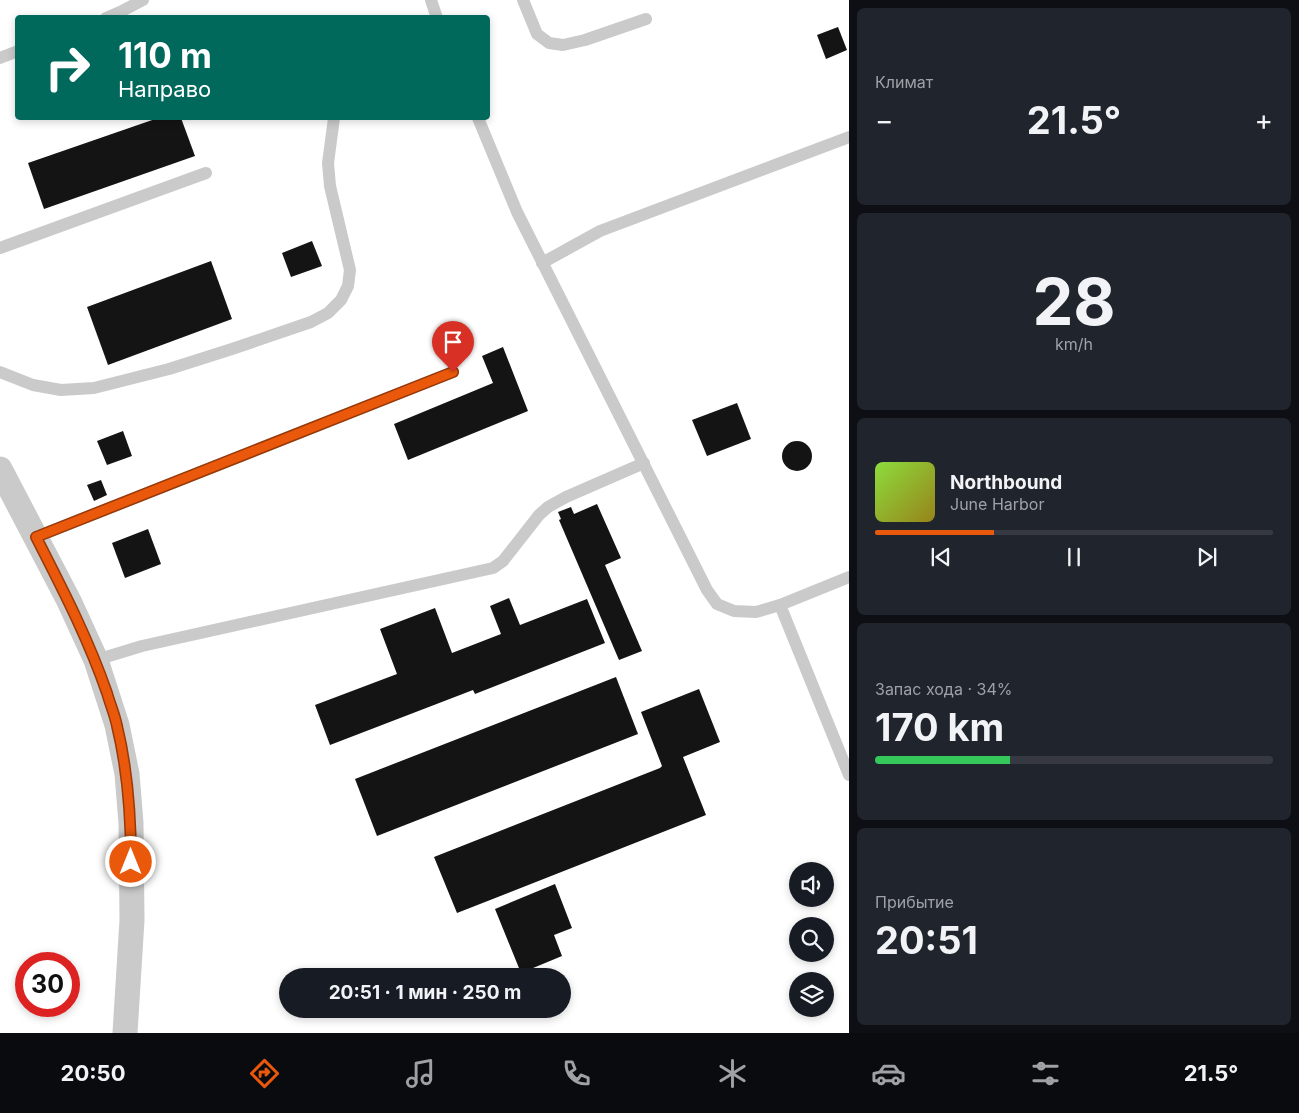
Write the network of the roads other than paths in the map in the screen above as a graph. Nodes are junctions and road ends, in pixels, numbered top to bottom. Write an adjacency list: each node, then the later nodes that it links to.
1 (142, 0): 4 (lane)
2 (431, 0): 5 (lane)
3 (523, 0): 6 (lane)
4 (113, 15)
5 (437, 15)
6 (646, 19)
7 (15, 52): 8 (lane)
8 (0, 58)
9 (334, 120): 15 (lane)
10 (479, 120): 14 (lane)
11 (849, 137): 14 (lane)
12 (206, 174): 13 (lane)
13 (0, 248)
14 (542, 262): 17 (lane)
15 (0, 372)
16 (453, 372): 19 (lane)
17 (644, 463): 21 (lane); 22 (lane)
18 (0, 469): 19 (street)
19 (36, 537): 22 (street)
20 (849, 577): 21 (lane)
21 (780, 605): 23 (lane)
22 (96, 660): 24 (street)
23 (849, 775)
24 (125, 1033)

